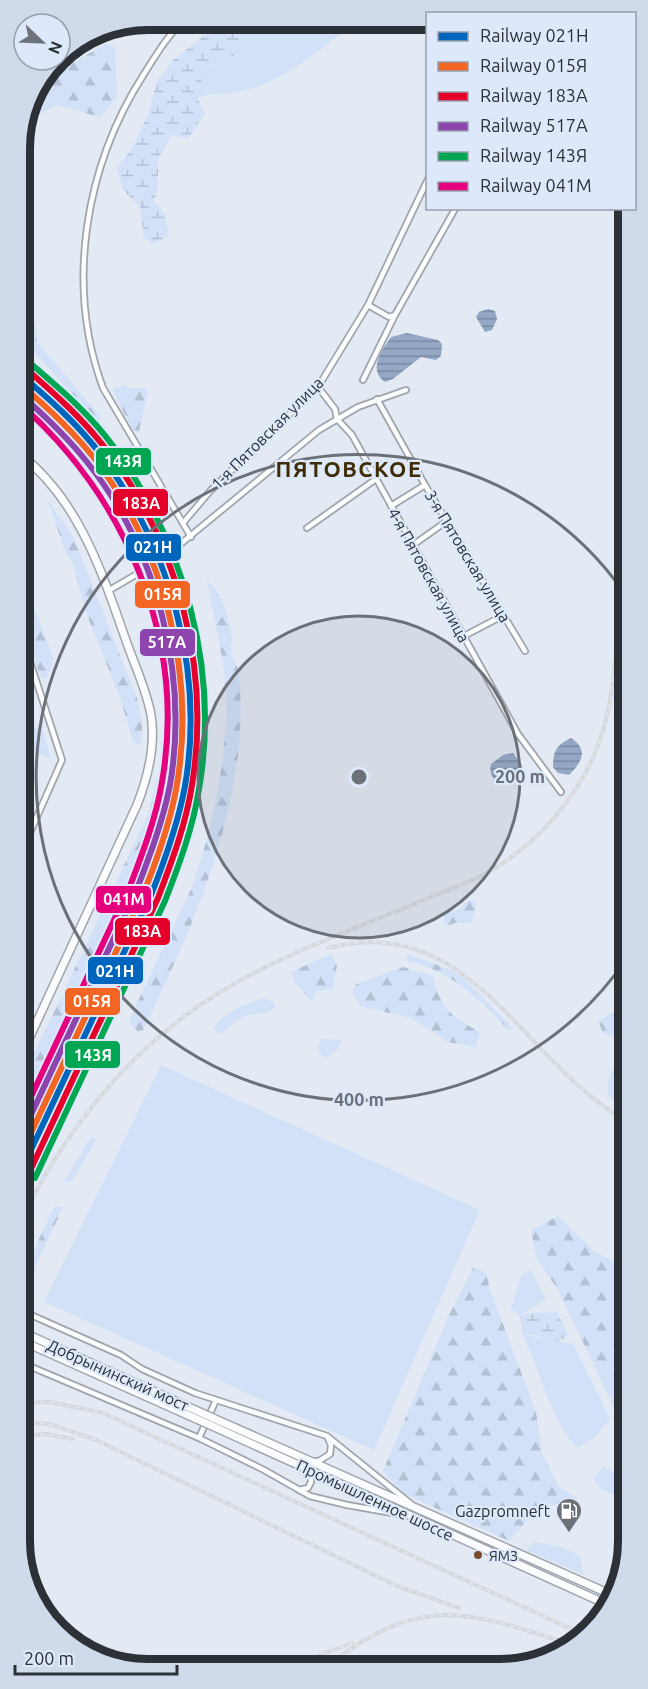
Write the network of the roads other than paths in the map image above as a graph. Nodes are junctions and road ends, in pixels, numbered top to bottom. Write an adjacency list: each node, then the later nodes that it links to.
1 (175, 30): 16 (street)
2 (426, 183): 4 (street, 1-я Пятовская улица)
3 (454, 210): 5 (street)
4 (369, 306): 5 (street); 7 (street, 1-я Пятовская улица)
5 (395, 315): 6 (street)
6 (363, 380)
7 (318, 387): 10 (street, 4-я Пятовская улица); 16 (street, 1-я Пятовская улица)
8 (406, 390): 9 (street)
9 (377, 399): 10 (street); 13 (street, 3-я Пятовская улица)
10 (337, 419): 12 (street, 4-я Пятовская улица); 18 (street)
11 (30, 463): 20 (main road)
12 (376, 479): 14 (street, 4-я Пятовская улица); 17 (street)
13 (425, 484): 14 (street); 15 (street, 3-я Пятовская улица)
14 (391, 506): 19 (street, 4-я Пятовская улица)
15 (447, 522): 19 (street); 21 (street, 3-я Пятовская улица)
16 (183, 523): 18 (street)
17 (308, 528)
18 (191, 537): 20 (street)
19 (413, 545): 22 (street, 4-я Пятовская улица)
20 (108, 591): 27 (main road)
21 (504, 615): 22 (street); 23 (street, 3-я Пятовская улица)
22 (464, 636): 25 (street, 4-я Пятовская улица)
23 (525, 651)
24 (30, 662): 26 (street)
25 (561, 792)
26 (30, 833)
27 (30, 1037)
28 (30, 1315): 32 (street)
29 (30, 1336): 33 (main road, Добрынинский мост, bridge)
30 (30, 1344): 33 (main road, Добрынинский мост, bridge)
31 (30, 1366): 35 (street)
32 (216, 1400): 34 (street); 35 (street)
33 (212, 1421): 36 (main road, Промышленное шоссе); 37 (main road, Промышленное шоссе)
34 (327, 1436): 36 (street); 39 (street)
35 (199, 1438): 38 (street)
36 (311, 1461): 39 (main road, Промышленное шоссе)
37 (308, 1469): 38 (street); 40 (main road, Промышленное шоссе)
38 (295, 1490): 40 (street)
39 (412, 1505): 41 (main road, Промышленное шоссе)
40 (408, 1515): 42 (main road, Промышленное шоссе)
41 (606, 1592)
42 (601, 1602)

